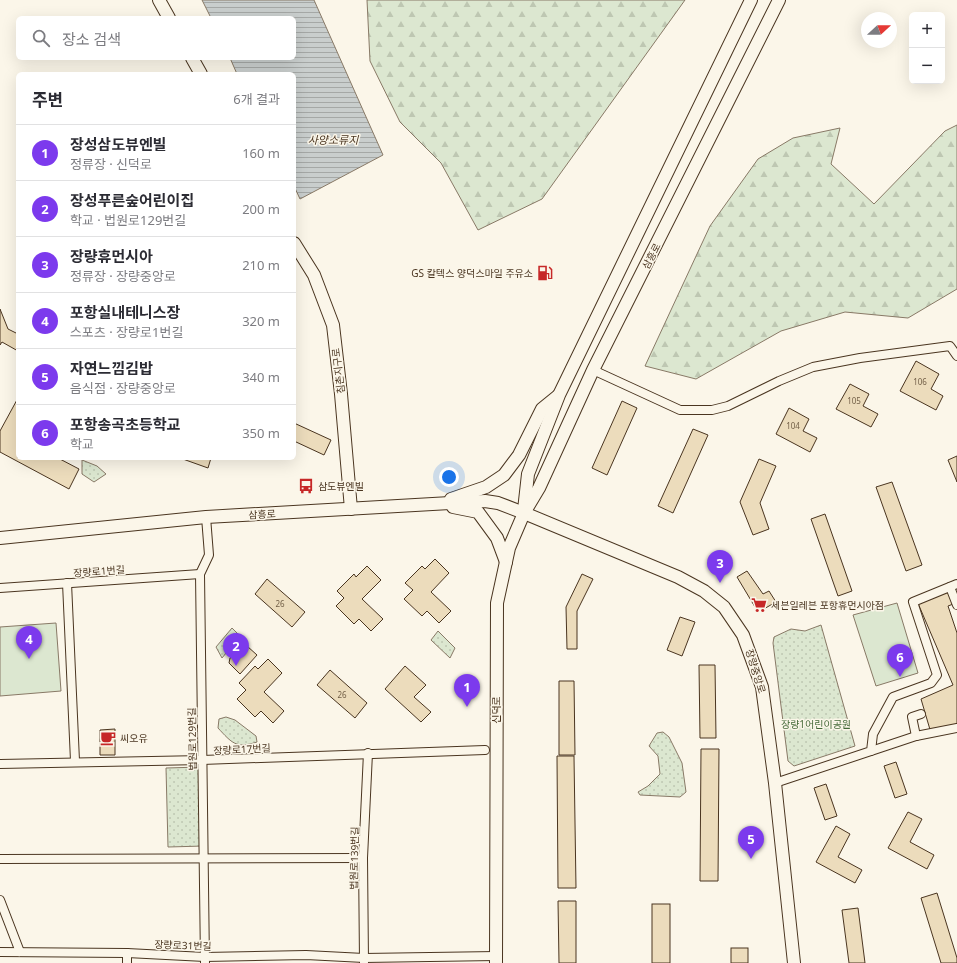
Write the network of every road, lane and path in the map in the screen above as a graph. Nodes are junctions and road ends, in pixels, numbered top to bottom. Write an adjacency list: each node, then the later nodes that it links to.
1 (158, 0): 4 (main road)
2 (750, 0): 10 (main road)
3 (779, 0): 9 (main road, 삼흥로)
4 (168, 16)
5 (193, 60): 6 (main road)
6 (200, 72)
7 (296, 246): 12 (main road, 침촌지구로)
8 (957, 356): 9 (street)
9 (594, 370): 13 (main road, 삼흥로)
10 (559, 395): 11 (main road); 13 (main road)
11 (438, 504): 12 (main road, 삼흥로); 13 (main road, 삼흥로); 16 (main road)
12 (351, 509): 14 (main road, 삼흥로)
13 (524, 513): 16 (main road, 신덕로); 31 (main road, 장량중앙로)
14 (206, 518): 15 (main road, 삼흥로); 17 (street, 법원로129번길)
15 (0, 538)
16 (506, 563): 39 (main road, 신덕로)
17 (200, 574): 18 (street, 장량로1번길); 28 (street, 법원로129번길)
18 (67, 583): 20 (street, 장량로1번길); 29 (street)
19 (954, 585): 21 (street); 26 (street)
20 (0, 588)
21 (957, 602)
22 (921, 714): 24 (street)
23 (957, 728): 24 (street)
24 (916, 736): 26 (street)
25 (485, 750): 27 (street, 장량로17번길)
26 (871, 751): 31 (street)
27 (368, 753): 28 (street, 장량로17번길); 33 (street, 법원로139번길)
28 (202, 760): 29 (street, 장량로17번길); 32 (street, 법원로129번길)
29 (74, 761): 30 (street, 장량로17번길)
30 (0, 764)
31 (775, 783): 43 (main road, 장량중앙로)
32 (204, 858): 33 (street); 34 (street); 40 (street, 법원로129번길)
33 (363, 858): 41 (street, 법원로139번길)
34 (0, 859)
35 (0, 900): 37 (street)
36 (0, 952): 37 (street, 장량로31번길)
37 (20, 952): 38 (street, 장량로31번길)
38 (127, 953): 40 (street, 장량로31번길); 42 (street)
39 (496, 959): 41 (street, 장량로31번길)
40 (205, 960): 41 (street, 장량로31번길)
41 (364, 960)
42 (127, 963)
43 (794, 963)

